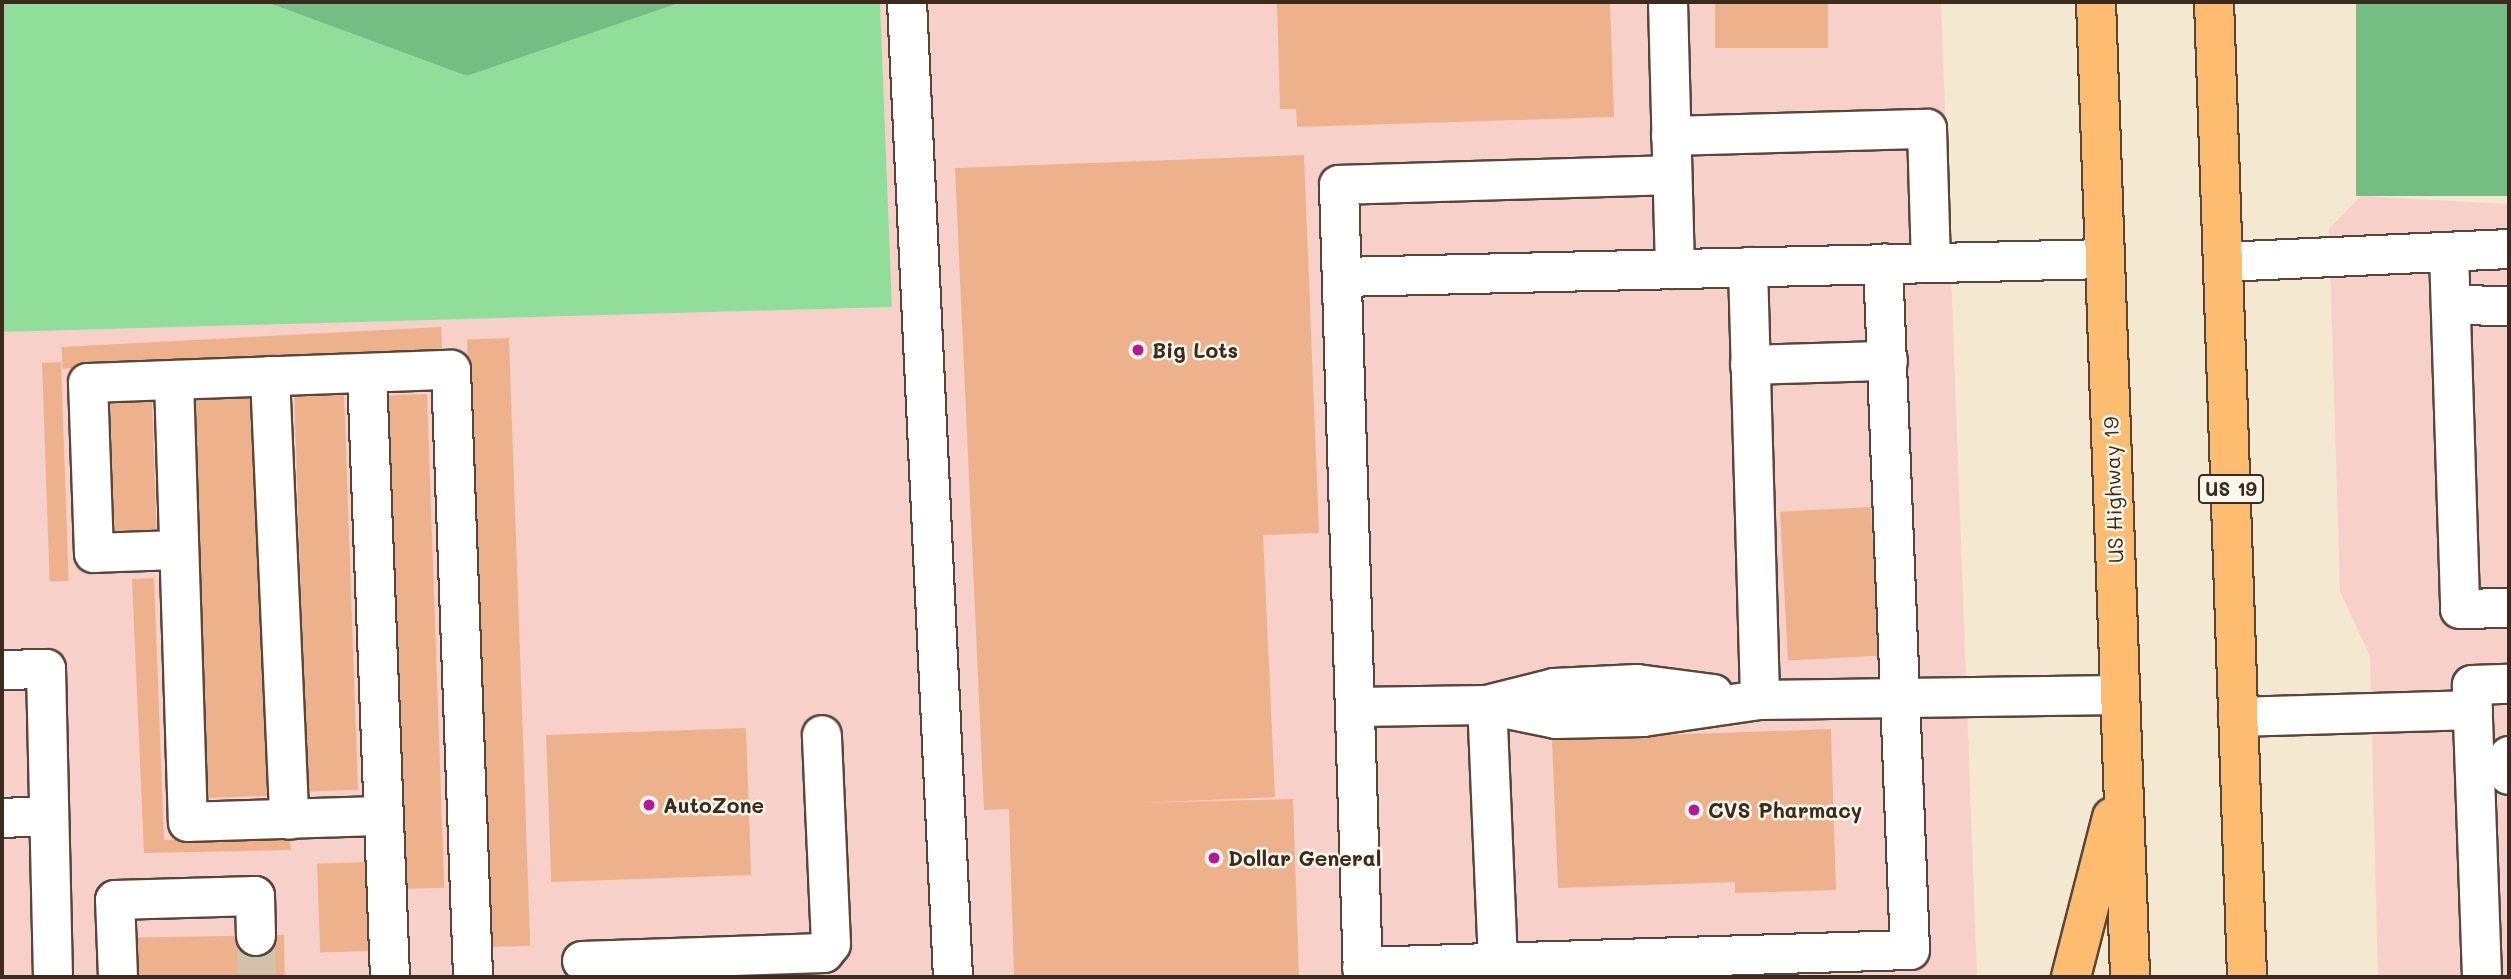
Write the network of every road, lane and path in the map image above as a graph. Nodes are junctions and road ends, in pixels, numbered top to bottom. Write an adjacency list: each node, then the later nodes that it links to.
1 (907, 2): 51 (lane)
2 (1668, 2): 5 (lane)
3 (2096, 2): 9 (highway, US Highway 19)
4 (2214, 2): 10 (highway, US 19)
5 (1671, 136): 6 (lane); 11 (lane)
6 (1672, 175): 14 (lane); 15 (lane)
7 (2509, 249): 8 (lane)
8 (2449, 252): 10 (lane); 16 (lane)
9 (2104, 259): 11 (lane); 27 (highway, US Highway 19)
10 (2223, 262): 33 (highway, US 19)
11 (1931, 263): 12 (lane)
12 (1884, 264): 13 (lane); 18 (lane)
13 (1748, 267): 14 (lane); 19 (lane)
14 (1675, 269): 15 (lane)
15 (1342, 277): 31 (lane)
16 (2452, 305): 17 (lane); 24 (lane)
17 (2509, 306)
18 (1888, 361): 19 (lane); 28 (lane)
19 (1751, 365): 29 (lane)
20 (366, 373): 21 (lane); 39 (lane); 50 (lane)
21 (270, 376): 22 (lane); 41 (lane)
22 (174, 380): 23 (lane); 23 (lane)
23 (179, 550): 41 (lane)
24 (2509, 608)
25 (2, 670): 38 (lane)
26 (2509, 684): 32 (lane)
27 (2120, 695): 28 (lane); 36 (highway, US Highway 19)
28 (1902, 698): 29 (lane); 44 (lane)
29 (1760, 700): 30 (lane)
30 (1488, 705): 31 (lane); 44 (lane)
31 (1355, 707): 46 (lane)
32 (2473, 710): 33 (lane); 55 (lane)
33 (2238, 716): 54 (highway, US 19)
34 (822, 735): 45 (lane)
35 (2509, 756): 37 (lane)
36 (2123, 775): 52 (highway); 53 (highway, US Highway 19)
37 (2509, 775)
38 (49, 816): 40 (lane); 47 (lane)
39 (384, 816): 41 (lane); 49 (lane)
40 (2, 818)
41 (289, 820)
42 (256, 936): 48 (lane)
43 (582, 961): 45 (lane)
44 (1498, 962): 46 (lane)
45 (672, 971)
46 (1363, 972)
47 (53, 977)
48 (118, 977)
49 (390, 977)
50 (472, 977)
51 (953, 977)
52 (2071, 977)
53 (2130, 977)
54 (2247, 977)
55 (2482, 977)

